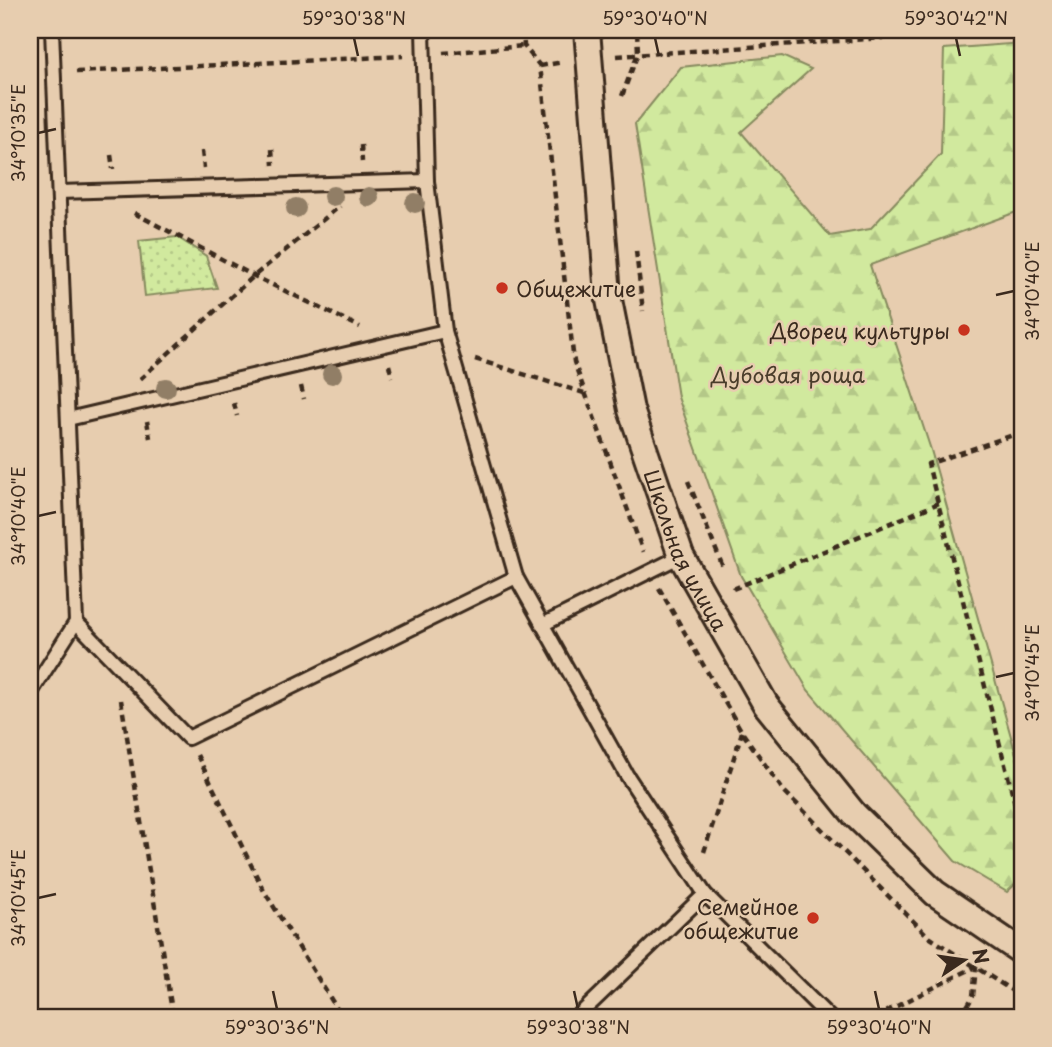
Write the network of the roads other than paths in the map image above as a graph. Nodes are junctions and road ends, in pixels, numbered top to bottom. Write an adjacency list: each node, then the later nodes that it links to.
1 (52, 30): 5 (lane)
2 (424, 30): 4 (lane)
3 (587, 30): 8 (street, Школьная улица)
4 (428, 181): 5 (lane); 6 (lane)
5 (59, 192): 7 (lane)
6 (445, 331): 7 (lane); 9 (lane)
7 (68, 419): 10 (lane)
8 (681, 556): 11 (lane); 14 (street, Школьная улица)
9 (516, 577): 10 (lane); 11 (lane)
10 (76, 622): 12 (lane)
11 (542, 625): 13 (lane)
12 (30, 694)
13 (705, 894): 15 (lane); 16 (lane)
14 (1022, 952)
15 (577, 1017)
16 (829, 1017)

